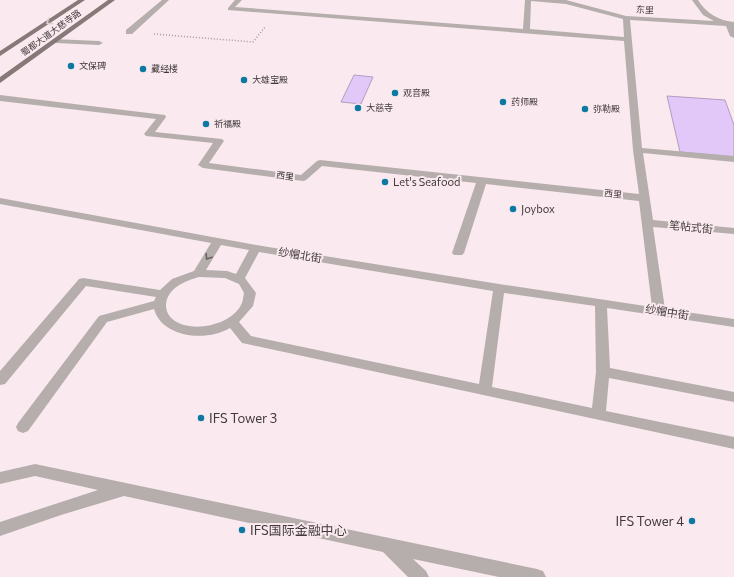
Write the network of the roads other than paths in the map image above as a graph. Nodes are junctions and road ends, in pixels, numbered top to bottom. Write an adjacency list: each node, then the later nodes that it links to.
1 (82, 0): 18 (main road, 蜀都大道大慈寺路, one-way to 18)
2 (112, 0): 16 (main road, 蜀都大道大慈寺路)
3 (166, 0): 13 (street)
4 (239, 0): 12 (street)
5 (528, 0): 12 (street)
6 (533, 0): 9 (street, 东里)
7 (597, 0): 9 (street)
8 (695, 0): 11 (street)
9 (600, 12): 10 (street, 东里)
10 (626, 18): 11 (street, 东里); 15 (street)
11 (732, 24): 14 (street)
12 (526, 31): 15 (street)
13 (129, 32)
14 (734, 36)
15 (628, 39): 21 (street)
16 (56, 40): 17 (street); 19 (main road, 蜀都大道大慈寺路)
17 (99, 43)
18 (0, 54)
19 (0, 81)
20 (0, 98): 23 (street, 西里)
21 (638, 150): 22 (street); 24 (street)
22 (734, 159)
23 (482, 180): 24 (street, 西里); 30 (street)
24 (644, 198): 26 (street)
25 (0, 201): 28 (street, 纱帽北街)
26 (648, 223): 27 (street, 笔帖式街); 36 (street)
27 (734, 231)
28 (218, 241): 29 (street, 纱帽北街); 31 (street, one-way to 31)
29 (256, 248): 32 (street); 33 (street, 纱帽北街)
30 (458, 253)
31 (198, 273): 32 (street); 34 (street)
32 (239, 279): 37 (street)
33 (499, 288): 35 (street, 纱帽北街); 41 (street)
34 (161, 299): 37 (street); 40 (street); 44 (street)
35 (601, 302): 36 (street, 纱帽中街); 39 (street)
36 (659, 311): 38 (street, 纱帽中街)
37 (232, 322): 41 (street)
38 (734, 323)
39 (603, 372): 42 (street); 43 (street)
40 (0, 380)
41 (484, 390): 43 (street)
42 (734, 397)
43 (599, 414): 45 (street)
44 (23, 427)
45 (734, 442)
46 (0, 478): 47 (street)
47 (122, 489): 48 (street); 49 (street)
48 (0, 529)
49 (388, 546): 50 (street); 51 (street)
50 (420, 577)
51 (537, 577)

